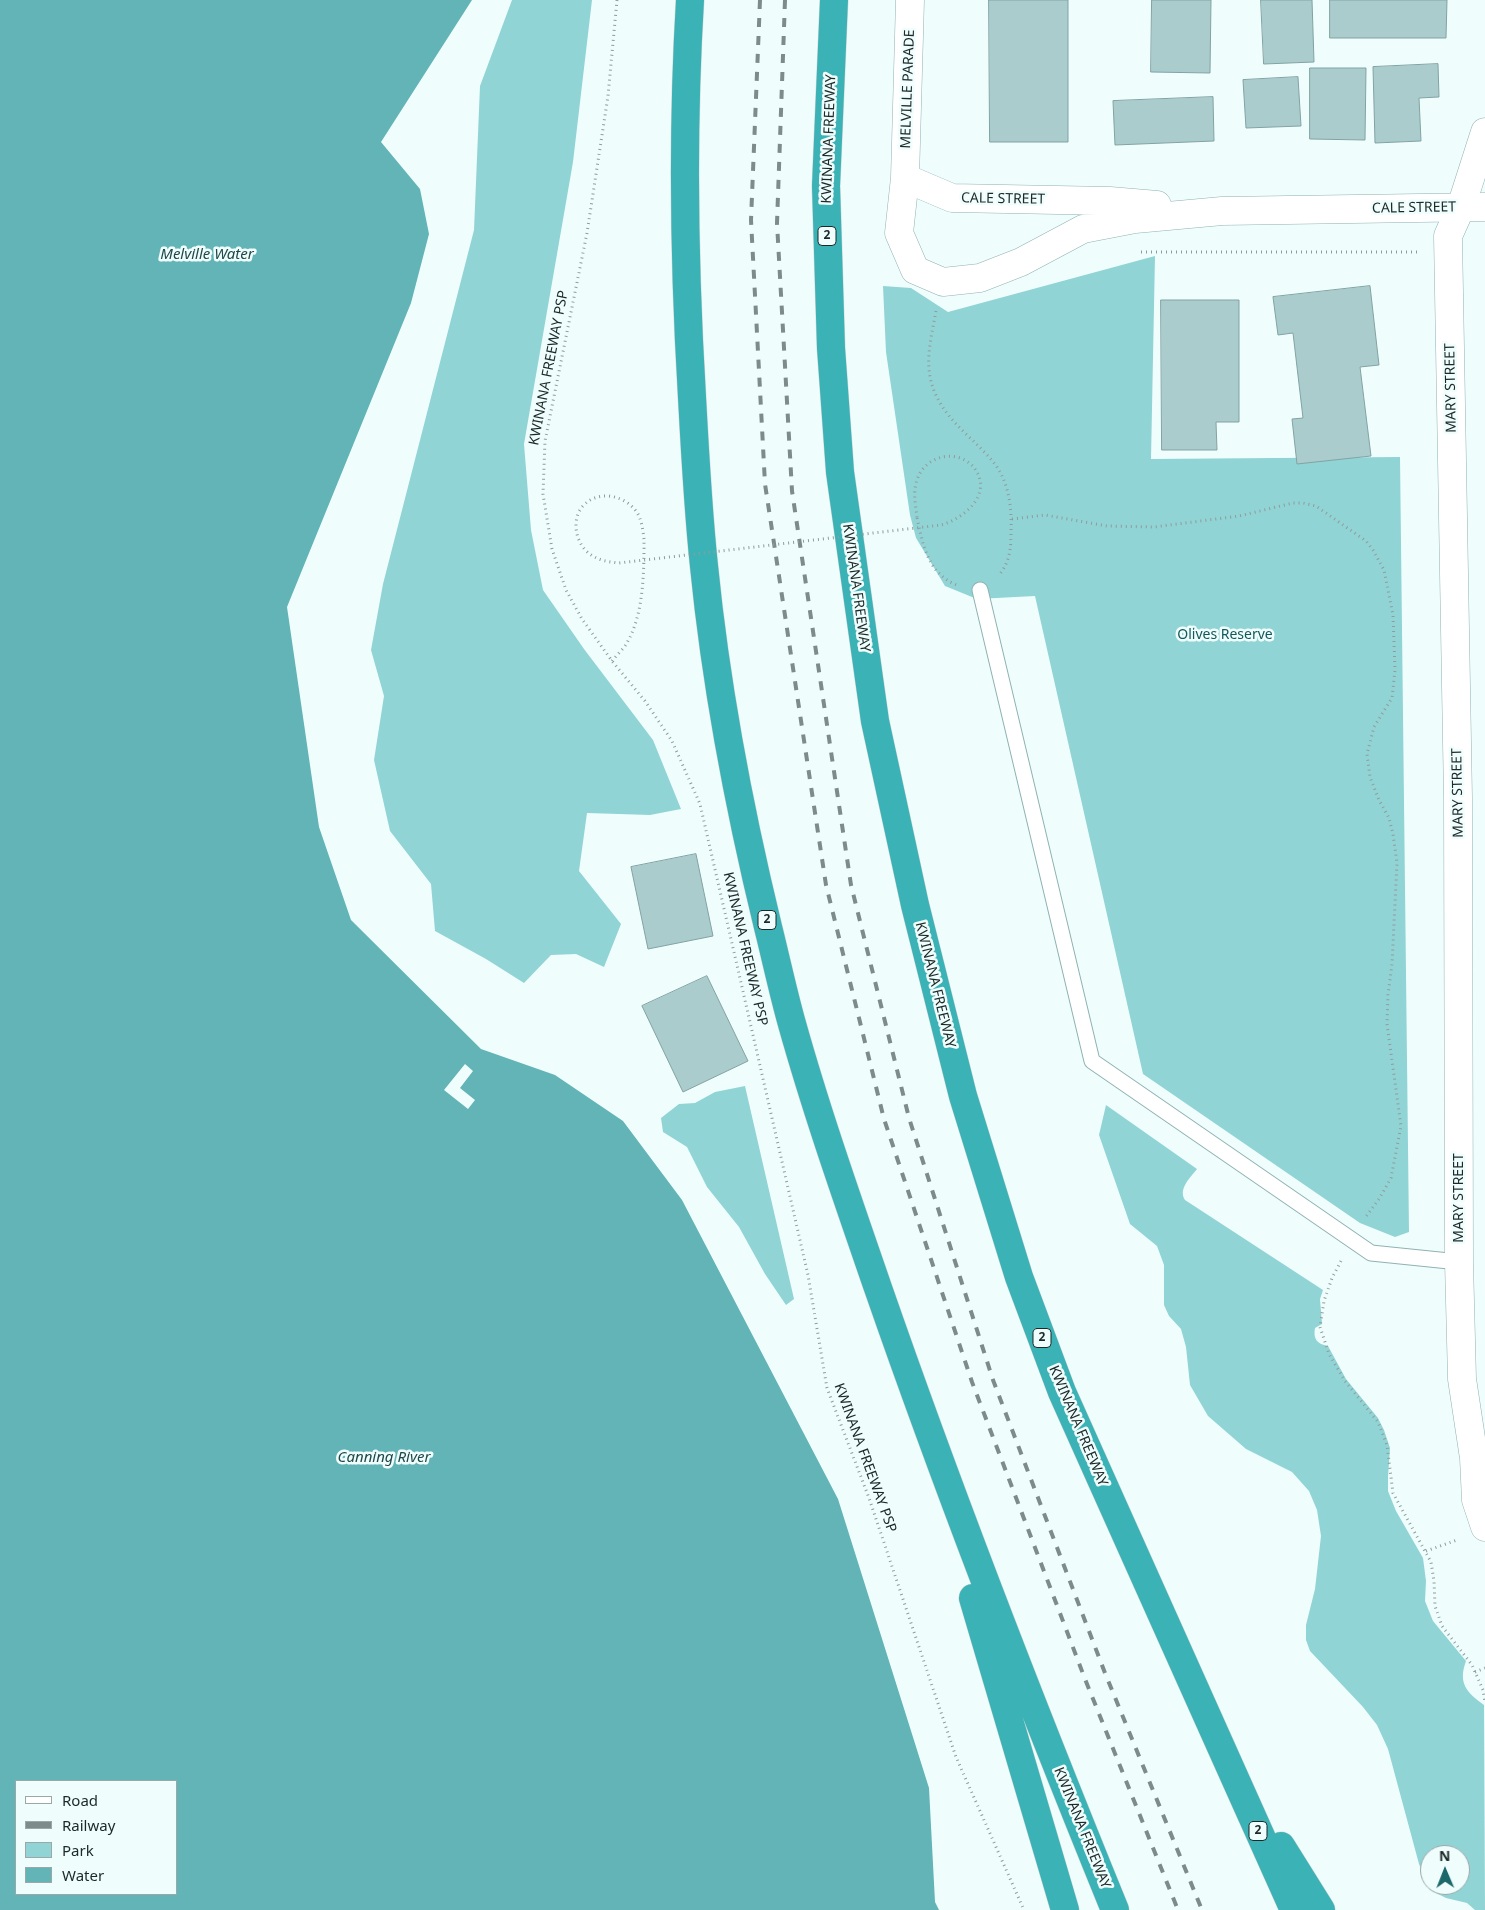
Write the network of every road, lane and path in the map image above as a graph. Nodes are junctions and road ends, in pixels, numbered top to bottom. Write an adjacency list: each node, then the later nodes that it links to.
1 (618, 0): 14 (path, KWINANA FREEWAY PSP)
2 (690, 0): 17 (highway, KWINANA FREEWAY / 2)
3 (834, 0): 23 (highway, KWINANA FREEWAY / 2)
4 (910, 0): 6 (street, MELVILLE PARADE)
5 (1485, 132): 7 (street, MARY STREET)
6 (905, 178): 8 (street, CALE STREET); 11 (street, CALE STREET)
7 (1473, 207): 8 (street, CALE STREET); 10 (street, MARY STREET)
8 (1222, 211): 11 (street, CALE STREET)
9 (1131, 252): 10 (path)
10 (1449, 252): 16 (street, MARY STREET)
11 (944, 282): 12 (path)
12 (1012, 519): 13 (path); 15 (path)
13 (980, 590): 14 (path, bridge); 15 (lane)
14 (612, 661): 24 (path, KWINANA FREEWAY PSP)
15 (1352, 1240): 16 (lane); 21 (path)
16 (1459, 1262): 18 (street, MARY STREET)
17 (907, 1371): 25 (highway); 26 (highway, KWINANA FREEWAY / 2)
18 (1479, 1466): 19 (street, MARY STREET)
19 (1485, 1527)
20 (1485, 1668): 21 (path)
21 (1475, 1672): 22 (path)
22 (1485, 1702)
23 (1222, 1751): 27 (highway, KWINANA FREEWAY / 2); 28 (highway)
24 (1024, 1910)
25 (1065, 1910)
26 (1115, 1910)
27 (1294, 1910)
28 (1320, 1910)

